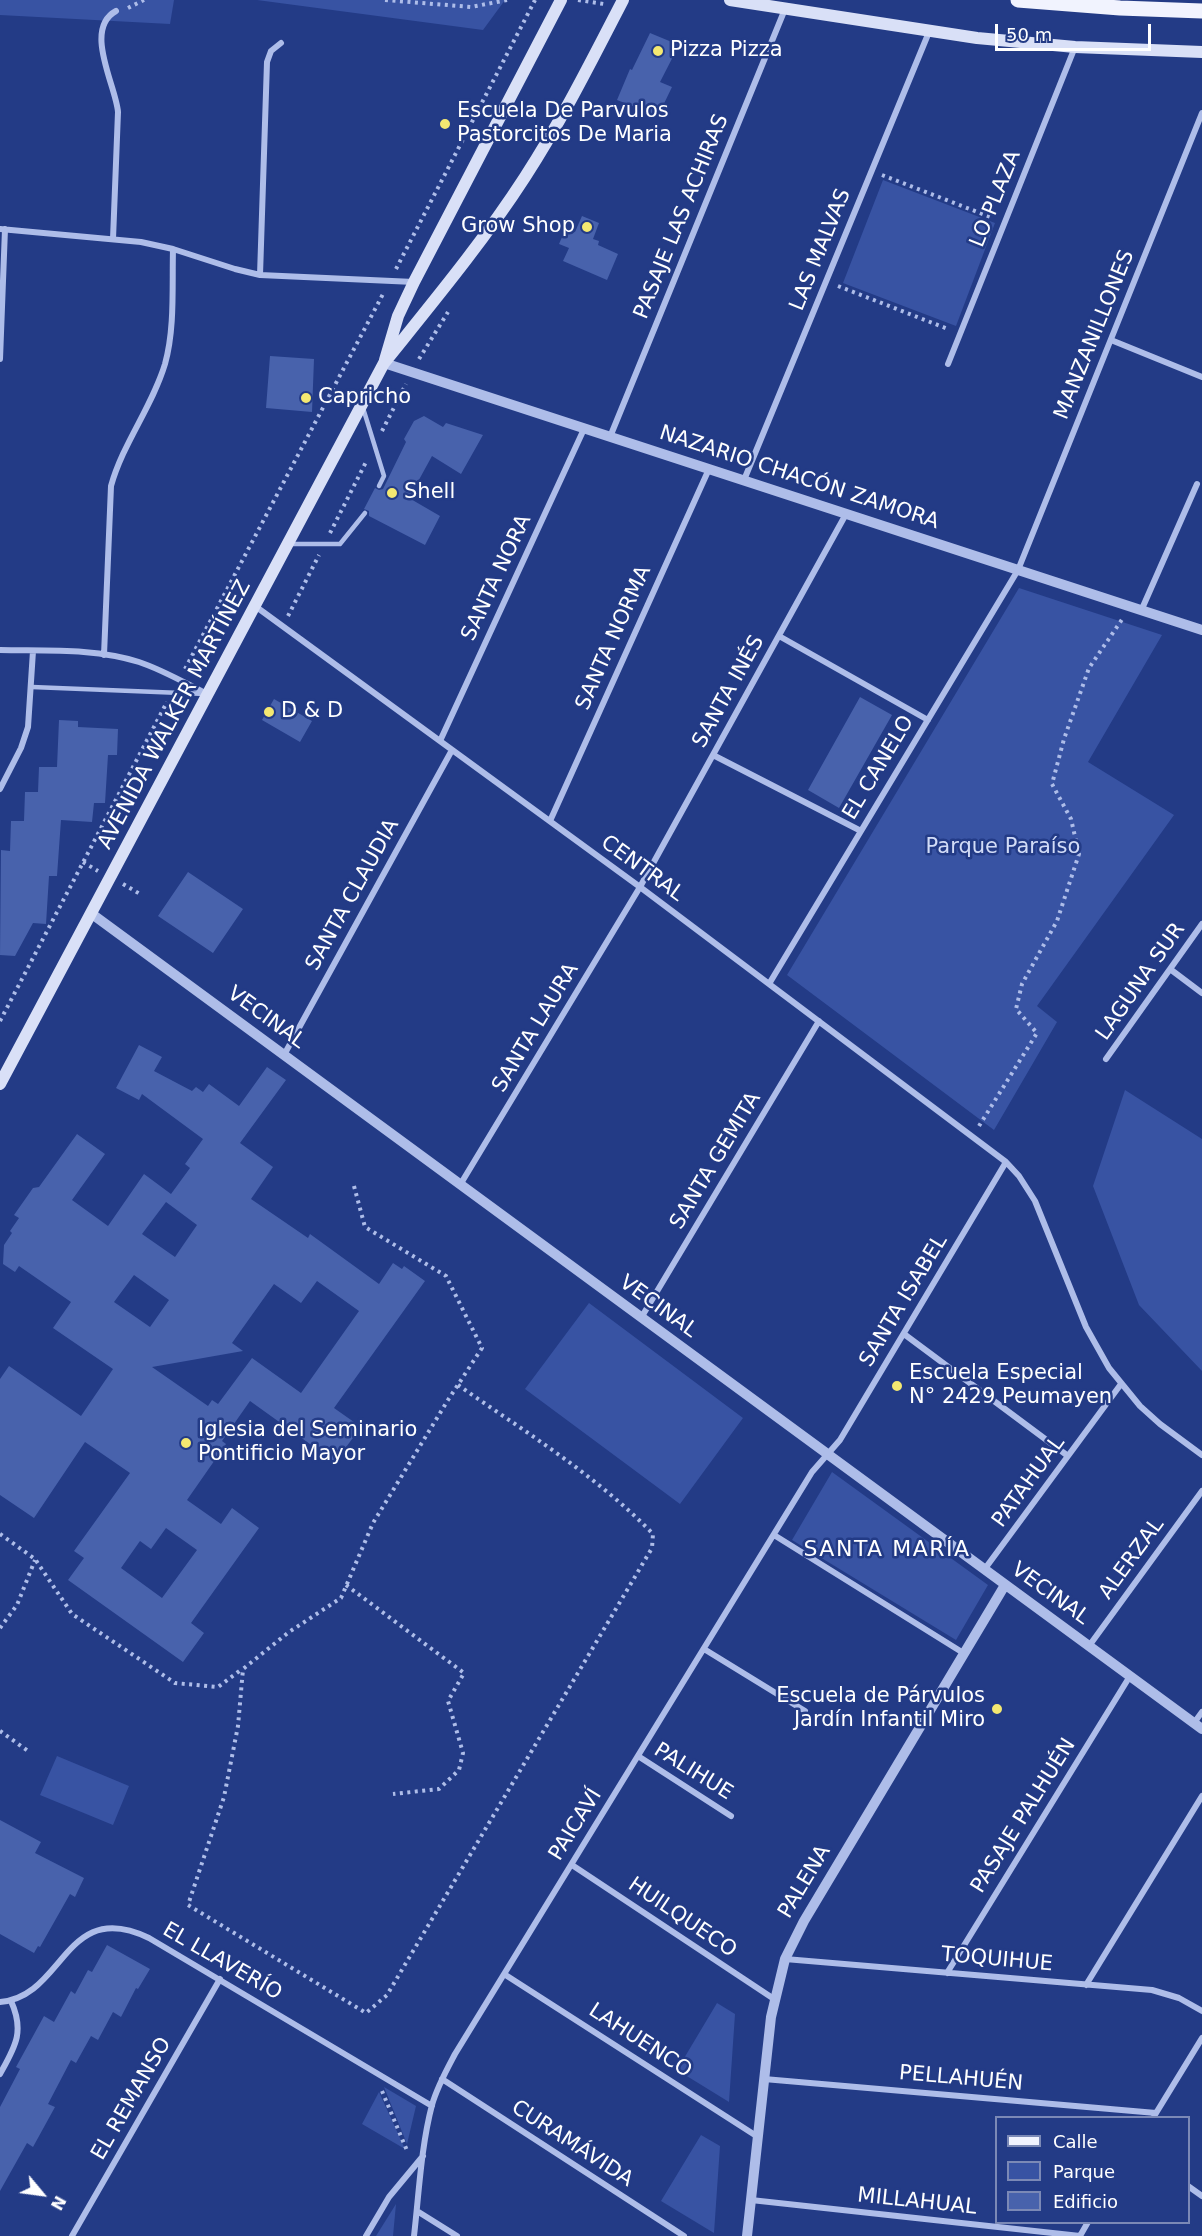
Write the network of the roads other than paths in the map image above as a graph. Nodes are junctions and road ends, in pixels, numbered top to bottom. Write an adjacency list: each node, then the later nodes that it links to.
1 (561, 0): 17 (main road, AVENIDA WALKER MARTÍNEZ)
2 (623, 0): 20 (main road, AVENIDA WALKER MARTÍNEZ)
3 (730, 0): 5 (main road)
4 (1018, 0): 7 (main road)
5 (785, 9): 8 (main road); 25 (street, PASAJE LAS ACHIRAS)
6 (116, 11): 14 (street)
7 (1202, 11)
8 (929, 32): 10 (main road); 27 (street, LAS MALVAS)
9 (281, 43): 16 (street)
10 (1076, 46): 11 (main road); 21 (street, LO PLAZA)
11 (1202, 52)
12 (1202, 113): 18 (street, MANZANILLONES)
13 (2, 229): 14 (street); 19 (street)
14 (113, 239): 15 (street)
15 (173, 249): 16 (street); 40 (street)
16 (260, 275): 17 (street)
17 (414, 282): 20 (main road, AVENIDA WALKER MARTÍNEZ)
18 (1111, 340): 22 (street); 33 (street, MANZANILLONES)
19 (0, 358)
20 (384, 363): 23 (main road, AVENIDA WALKER MARTÍNEZ); 24 (street, NAZARIO CHACÓN ZAMORA)
21 (948, 364)
22 (1202, 377)
23 (362, 406): 29 (lane); 32 (main road, AVENIDA WALKER MARTÍNEZ)
24 (584, 429): 25 (street, NAZARIO CHACÓN ZAMORA); 44 (street, SANTA NORA)
25 (610, 437): 26 (street, NAZARIO CHACÓN ZAMORA)
26 (709, 469): 27 (street, NAZARIO CHACÓN ZAMORA); 48 (street, SANTA NORMA)
27 (744, 480): 31 (street, NAZARIO CHACÓN ZAMORA)
28 (1197, 484): 35 (street)
29 (379, 486)
30 (364, 513): 32 (lane)
31 (846, 514): 33 (street, NAZARIO CHACÓN ZAMORA); 37 (street, SANTA INÉS)
32 (288, 544): 34 (main road, AVENIDA WALKER MARTÍNEZ)
33 (1018, 570): 35 (street, NAZARIO CHACÓN ZAMORA); 43 (street, EL CANELO)
34 (255, 606): 42 (main road, AVENIDA WALKER MARTÍNEZ); 44 (street, CENTRAL)
35 (1141, 611): 36 (street, NAZARIO CHACÓN ZAMORA)
36 (1202, 630)
37 (779, 636): 43 (street); 46 (street, SANTA INÉS)
38 (0, 650): 39 (street)
39 (33, 651): 40 (street); 41 (street)
40 (104, 654): 42 (street)
41 (32, 687): 42 (lane); 47 (street)
42 (208, 694): 51 (main road, AVENIDA WALKER MARTÍNEZ)
43 (928, 720): 49 (street, EL CANELO)
44 (440, 741): 45 (street, CENTRAL)
45 (452, 750): 48 (street, CENTRAL); 57 (street, SANTA CLAUDIA)
46 (713, 755): 49 (street); 50 (street, SANTA INÉS)
47 (0, 789)
48 (550, 821): 50 (street, CENTRAL)
49 (861, 831): 54 (street, EL CANELO)
50 (640, 887): 54 (street, CENTRAL); 61 (street, SANTA LAURA)
51 (92, 914): 57 (street, VECINAL); 59 (main road, AVENIDA WALKER MARTÍNEZ)
52 (1202, 924): 53 (street, LAGUNA SUR)
53 (1170, 969): 55 (street); 58 (street, LAGUNA SUR)
54 (769, 984): 56 (street, CENTRAL)
55 (1202, 993)
56 (819, 1021): 60 (street, CENTRAL); 62 (street, SANTA GEMITA)
57 (284, 1055): 61 (street, VECINAL)
58 (1106, 1059)
59 (0, 1084)
60 (1006, 1162): 63 (street, SANTA ISABEL); 64 (street, CENTRAL)
61 (460, 1185): 62 (street, VECINAL)
62 (641, 1318): 65 (street, VECINAL)
63 (904, 1334): 65 (street, SANTA ISABEL); 67 (street)
64 (1121, 1384): 66 (street, CENTRAL); 67 (street, PATAHUAL)
65 (827, 1455): 69 (street, PAICAVÍ); 70 (street, VECINAL)
66 (1202, 1455)
67 (1068, 1456): 70 (street, PATAHUAL)
68 (1202, 1491): 72 (street, ALERZAL)
69 (774, 1535): 73 (street, PAICAVÍ); 74 (street)
70 (984, 1570): 71 (street, VECINAL)
71 (1005, 1585): 72 (street, VECINAL); 74 (street, PALENA)
72 (1089, 1646): 75 (street, VECINAL)
73 (704, 1649): 76 (street); 79 (street, PAICAVÍ)
74 (965, 1654): 83 (street, PALENA)
75 (1130, 1676): 78 (street, VECINAL); 84 (street, PASAJE PALHUÉN)
76 (805, 1711)
77 (1202, 1712): 78 (street)
78 (1198, 1726)
79 (638, 1756): 81 (street, PALIHUE); 82 (street, PAICAVÍ)
80 (1202, 1796): 87 (street)
81 (731, 1816)
82 (572, 1865): 85 (street, PAICAVÍ); 88 (street, HUILQUECO)
83 (785, 1959): 84 (street, TOQUIHUE); 88 (street, PALENA)
84 (947, 1973): 87 (street, TOQUIHUE)
85 (504, 1974): 94 (street, PAICAVÍ); 98 (street, LAHUENCO)
86 (220, 1979): 89 (street, EL LLAVERÍO); 96 (street, EL LLAVERÍO); 102 (street, EL REMANSO)
87 (1086, 1985): 91 (street, TOQUIHUE)
88 (774, 1999): 95 (street, PALENA)
89 (11, 2001): 90 (street, EL LLAVERÍO); 93 (street)
90 (0, 2002)
91 (1202, 2011)
92 (1201, 2040): 97 (street)
93 (0, 2074)
94 (442, 2079): 96 (street, PAICAVÍ); 106 (street, CURAMÁVIDA)
95 (764, 2079): 97 (street, PELLAHUÉN); 98 (street, PALENA)
96 (432, 2106): 99 (street, PAICAVÍ)
97 (1155, 2115)
98 (758, 2137): 100 (street, PALENA)
99 (423, 2156): 101 (street, PAICAVÍ); 103 (street)
100 (751, 2200): 107 (street, PALENA); 108 (street, MILLAHUAL)
101 (417, 2211): 104 (street, PAICAVÍ); 105 (street)
102 (72, 2236)
103 (366, 2236)
104 (414, 2236)
105 (457, 2236)
106 (684, 2236)
107 (747, 2236)
108 (1080, 2236)

